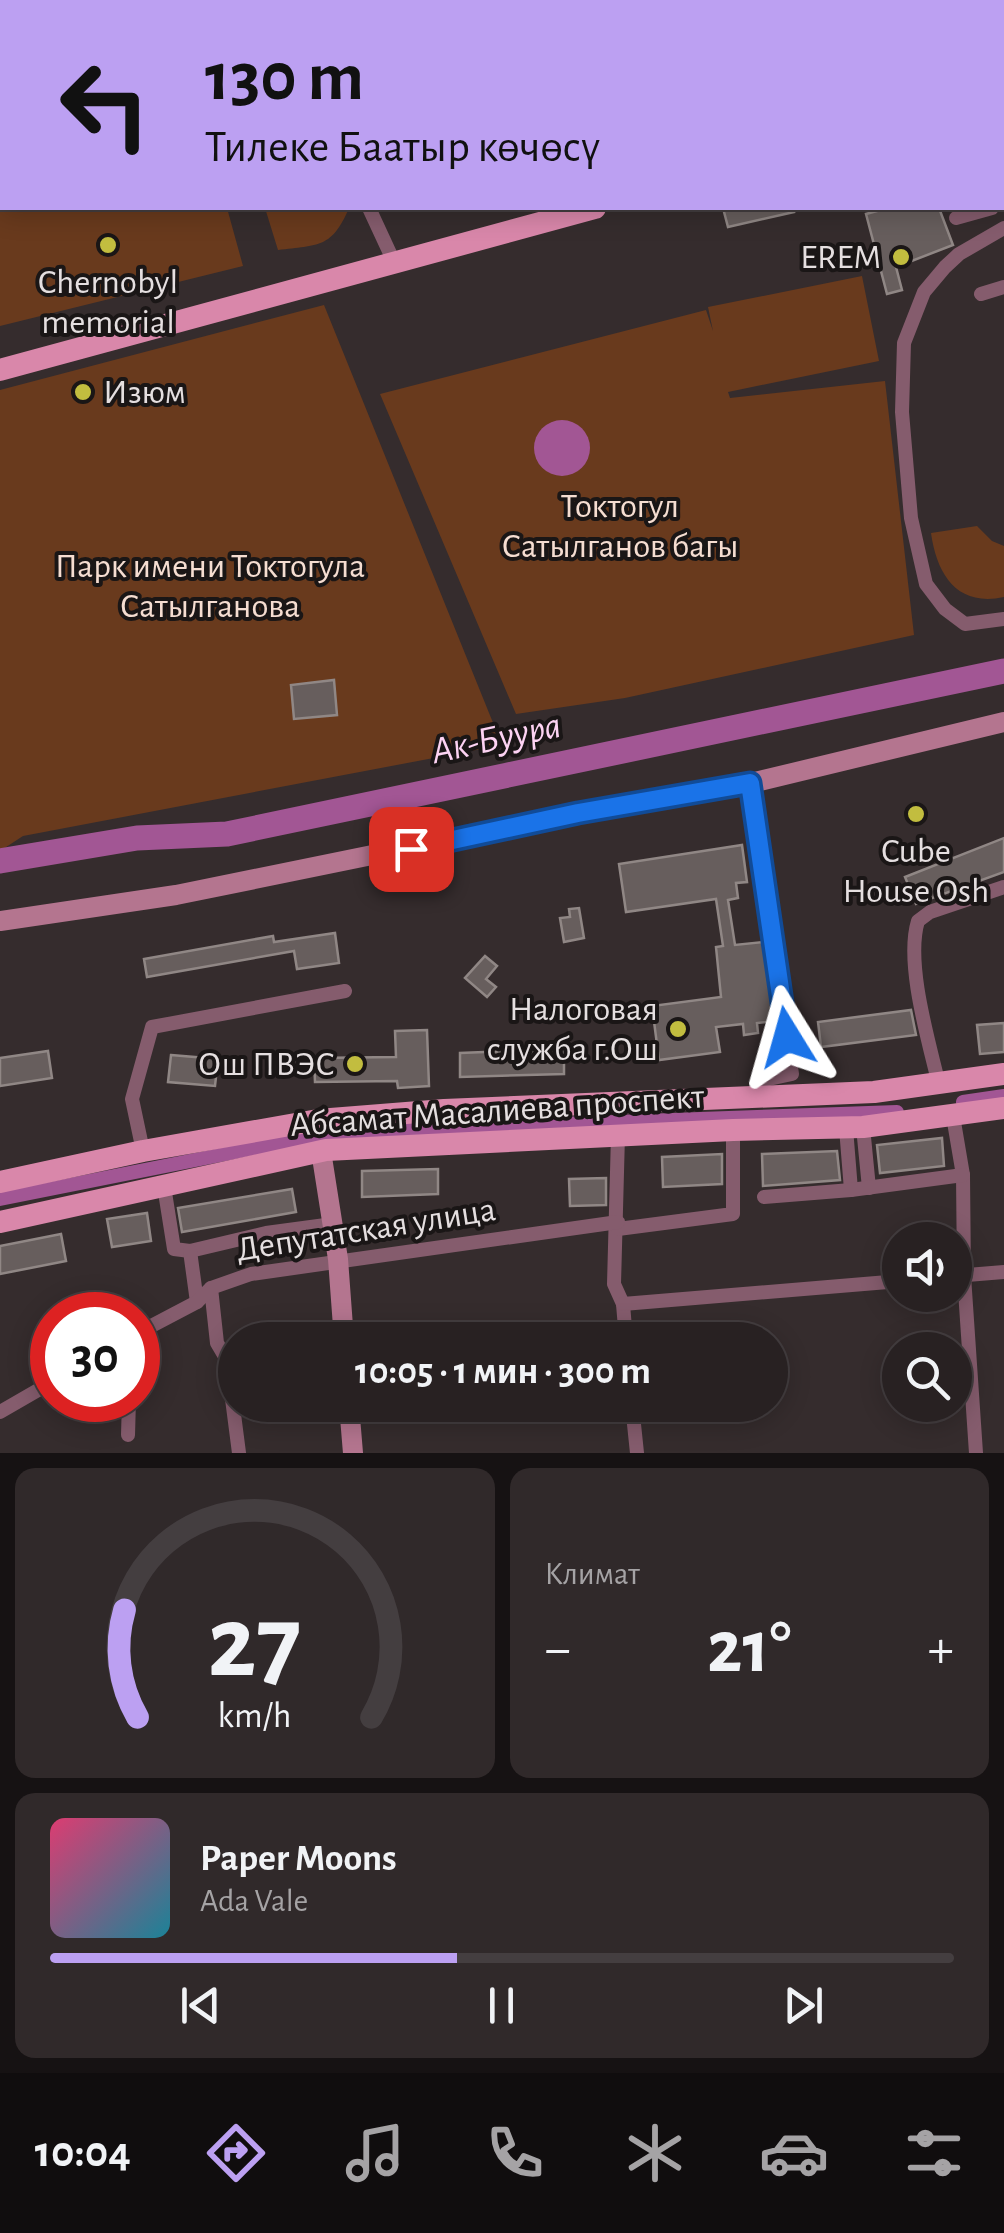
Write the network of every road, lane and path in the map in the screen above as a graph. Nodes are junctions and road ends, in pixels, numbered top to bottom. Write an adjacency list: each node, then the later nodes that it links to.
1 (370, 210): 6 (street)
2 (587, 210): 6 (main road)
3 (985, 210): 4 (street)
4 (956, 218)
5 (1004, 228): 10 (street)
6 (394, 262): 9 (main road)
7 (1004, 287): 8 (street)
8 (981, 294)
9 (0, 370)
10 (1004, 619)
11 (1004, 722): 12 (street)
12 (750, 783): 14 (street); 18 (street)
13 (1004, 887): 17 (street)
14 (0, 921)
15 (345, 991): 24 (street)
16 (1004, 1074): 17 (main road, Абсамат Масалиева проспект)
17 (939, 1084): 18 (main road, Абсамат Масалиева проспект)
18 (762, 1099): 24 (main road, Абсамат Масалиева проспект)
19 (1004, 1108): 20 (main road, Абсамат Масалиева проспект)
20 (953, 1116): 21 (main road, Абсамат Масалиева проспект); 26 (street)
21 (855, 1127): 22 (main road, Абсамат Масалиева проспект); 29 (street); 30 (street)
22 (733, 1130): 23 (main road, Абсамат Масалиева проспект); 35 (street, Депутатская улица)
23 (618, 1135): 25 (main road, Абсамат Масалиева проспект); 35 (street)
24 (142, 1151): 27 (main road, Абсамат Масалиева проспект)
25 (321, 1151): 28 (main road, Абсамат Масалиева проспект); 34 (street)
26 (963, 1175): 29 (street); 33 (street)
27 (0, 1182)
28 (164, 1186): 32 (main road, Абсамат Масалиева проспект); 36 (street)
29 (868, 1188): 30 (street)
30 (851, 1190): 31 (street)
31 (764, 1197)
32 (0, 1222)
33 (962, 1222)
34 (333, 1224): 36 (street); 37 (street)
35 (618, 1226): 37 (street, Депутатская улица); 43 (street)
36 (190, 1251): 42 (street)
37 (338, 1259): 41 (street, Депутатская улица); 46 (street)
38 (1004, 1272): 39 (street)
39 (972, 1275)
40 (882, 1282): 43 (street)
41 (211, 1288): 42 (street, Депутатская улица); 54 (street)
42 (197, 1302): 45 (street, Депутатская улица)
43 (623, 1304): 47 (street)
44 (963, 1312): 57 (street)
45 (160, 1321)
46 (343, 1322)
47 (624, 1322)
48 (30, 1395): 49 (street)
49 (0, 1412)
50 (128, 1422): 53 (street)
51 (350, 1422): 55 (street)
52 (634, 1422): 56 (street)
53 (128, 1435)
54 (239, 1453)
55 (352, 1453)
56 (637, 1453)
57 (976, 1453)

